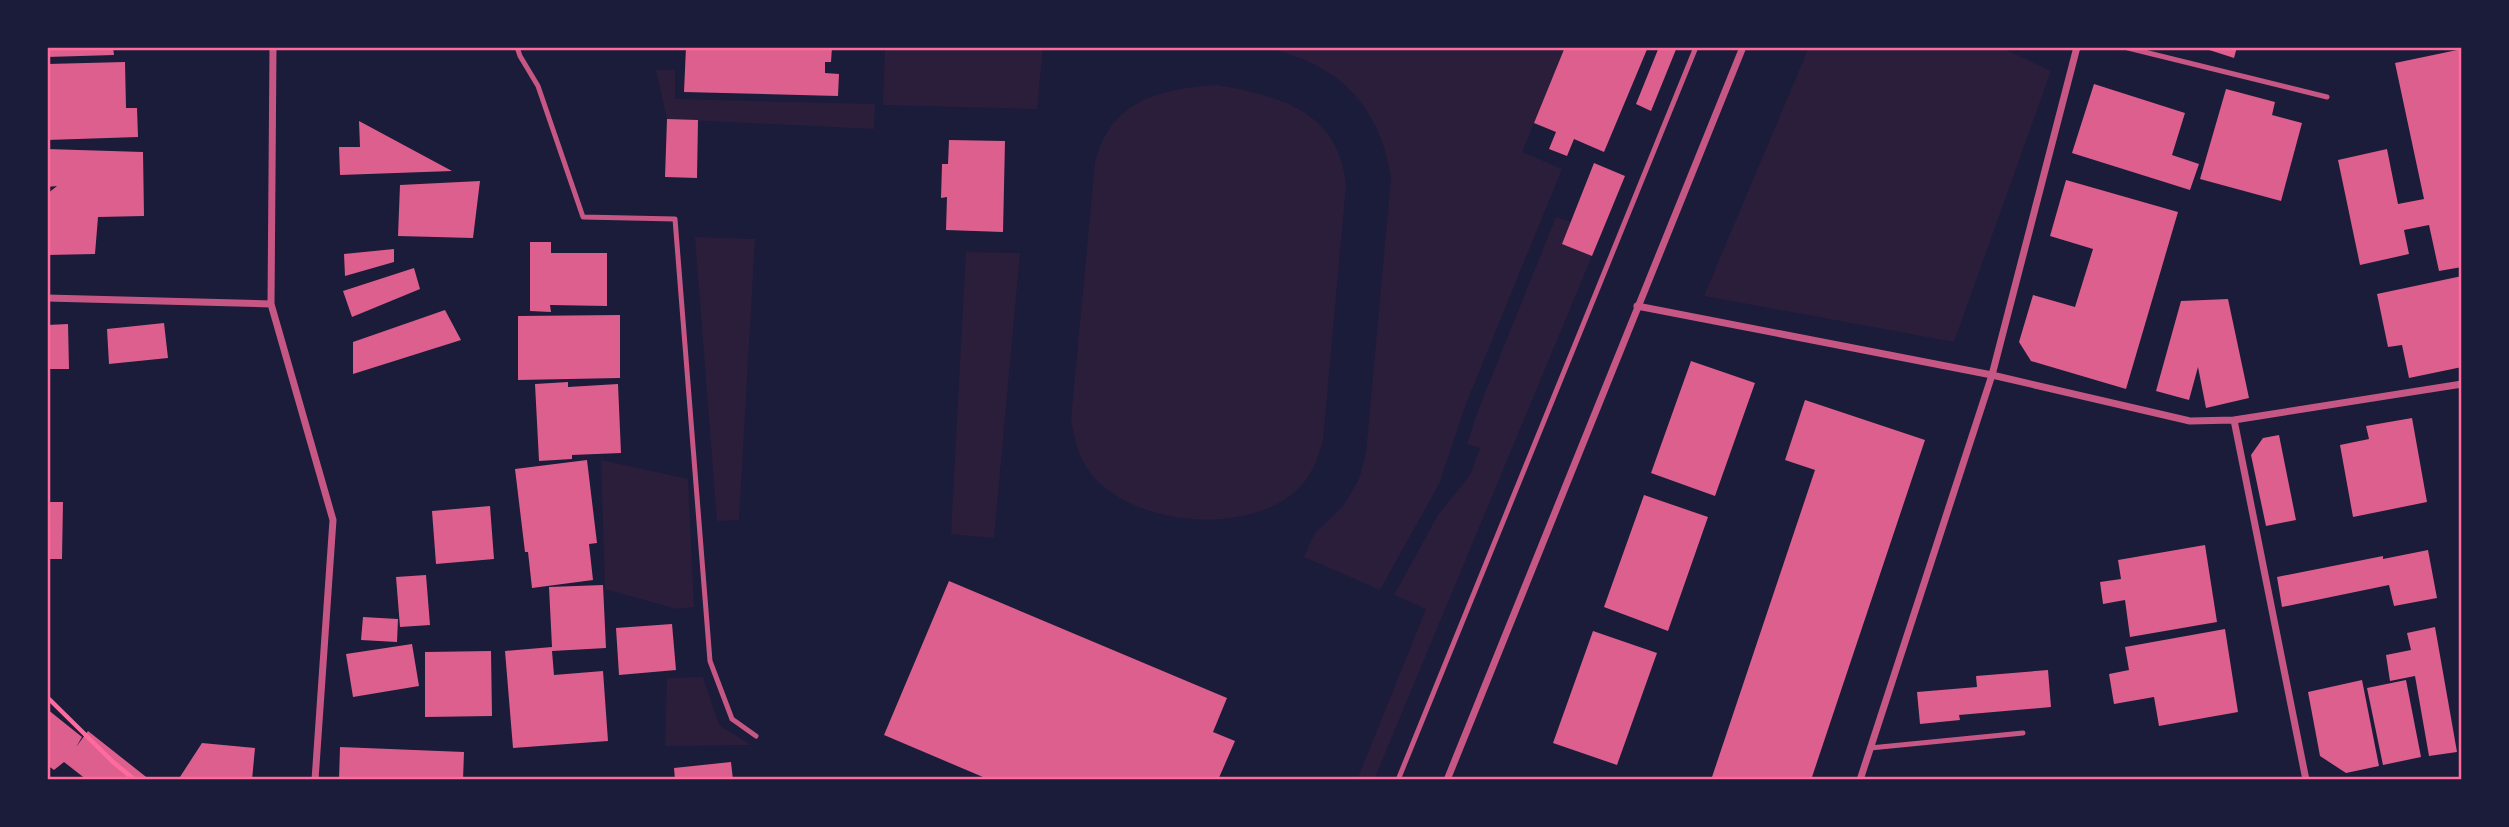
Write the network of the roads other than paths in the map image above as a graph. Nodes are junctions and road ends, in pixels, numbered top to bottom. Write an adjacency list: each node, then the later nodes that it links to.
1 (273, 47): 9 (street)
2 (517, 47): 15 (lane)
3 (1696, 47): 18 (lane)
4 (1743, 47): 10 (street)
5 (2077, 47): 11 (street)
6 (2124, 47): 7 (lane)
7 (2328, 97)
8 (47, 298): 9 (street)
9 (271, 304): 17 (street)
10 (1637, 306): 11 (street); 19 (street)
11 (1992, 375): 13 (street); 16 (street)
12 (2462, 384): 13 (street)
13 (2234, 420): 21 (street)
14 (2023, 733): 16 (lane)
15 (756, 736)
16 (1870, 748): 20 (street)
17 (315, 780)
18 (1398, 780)
19 (1447, 780)
20 (1860, 780)
21 (2306, 780)

